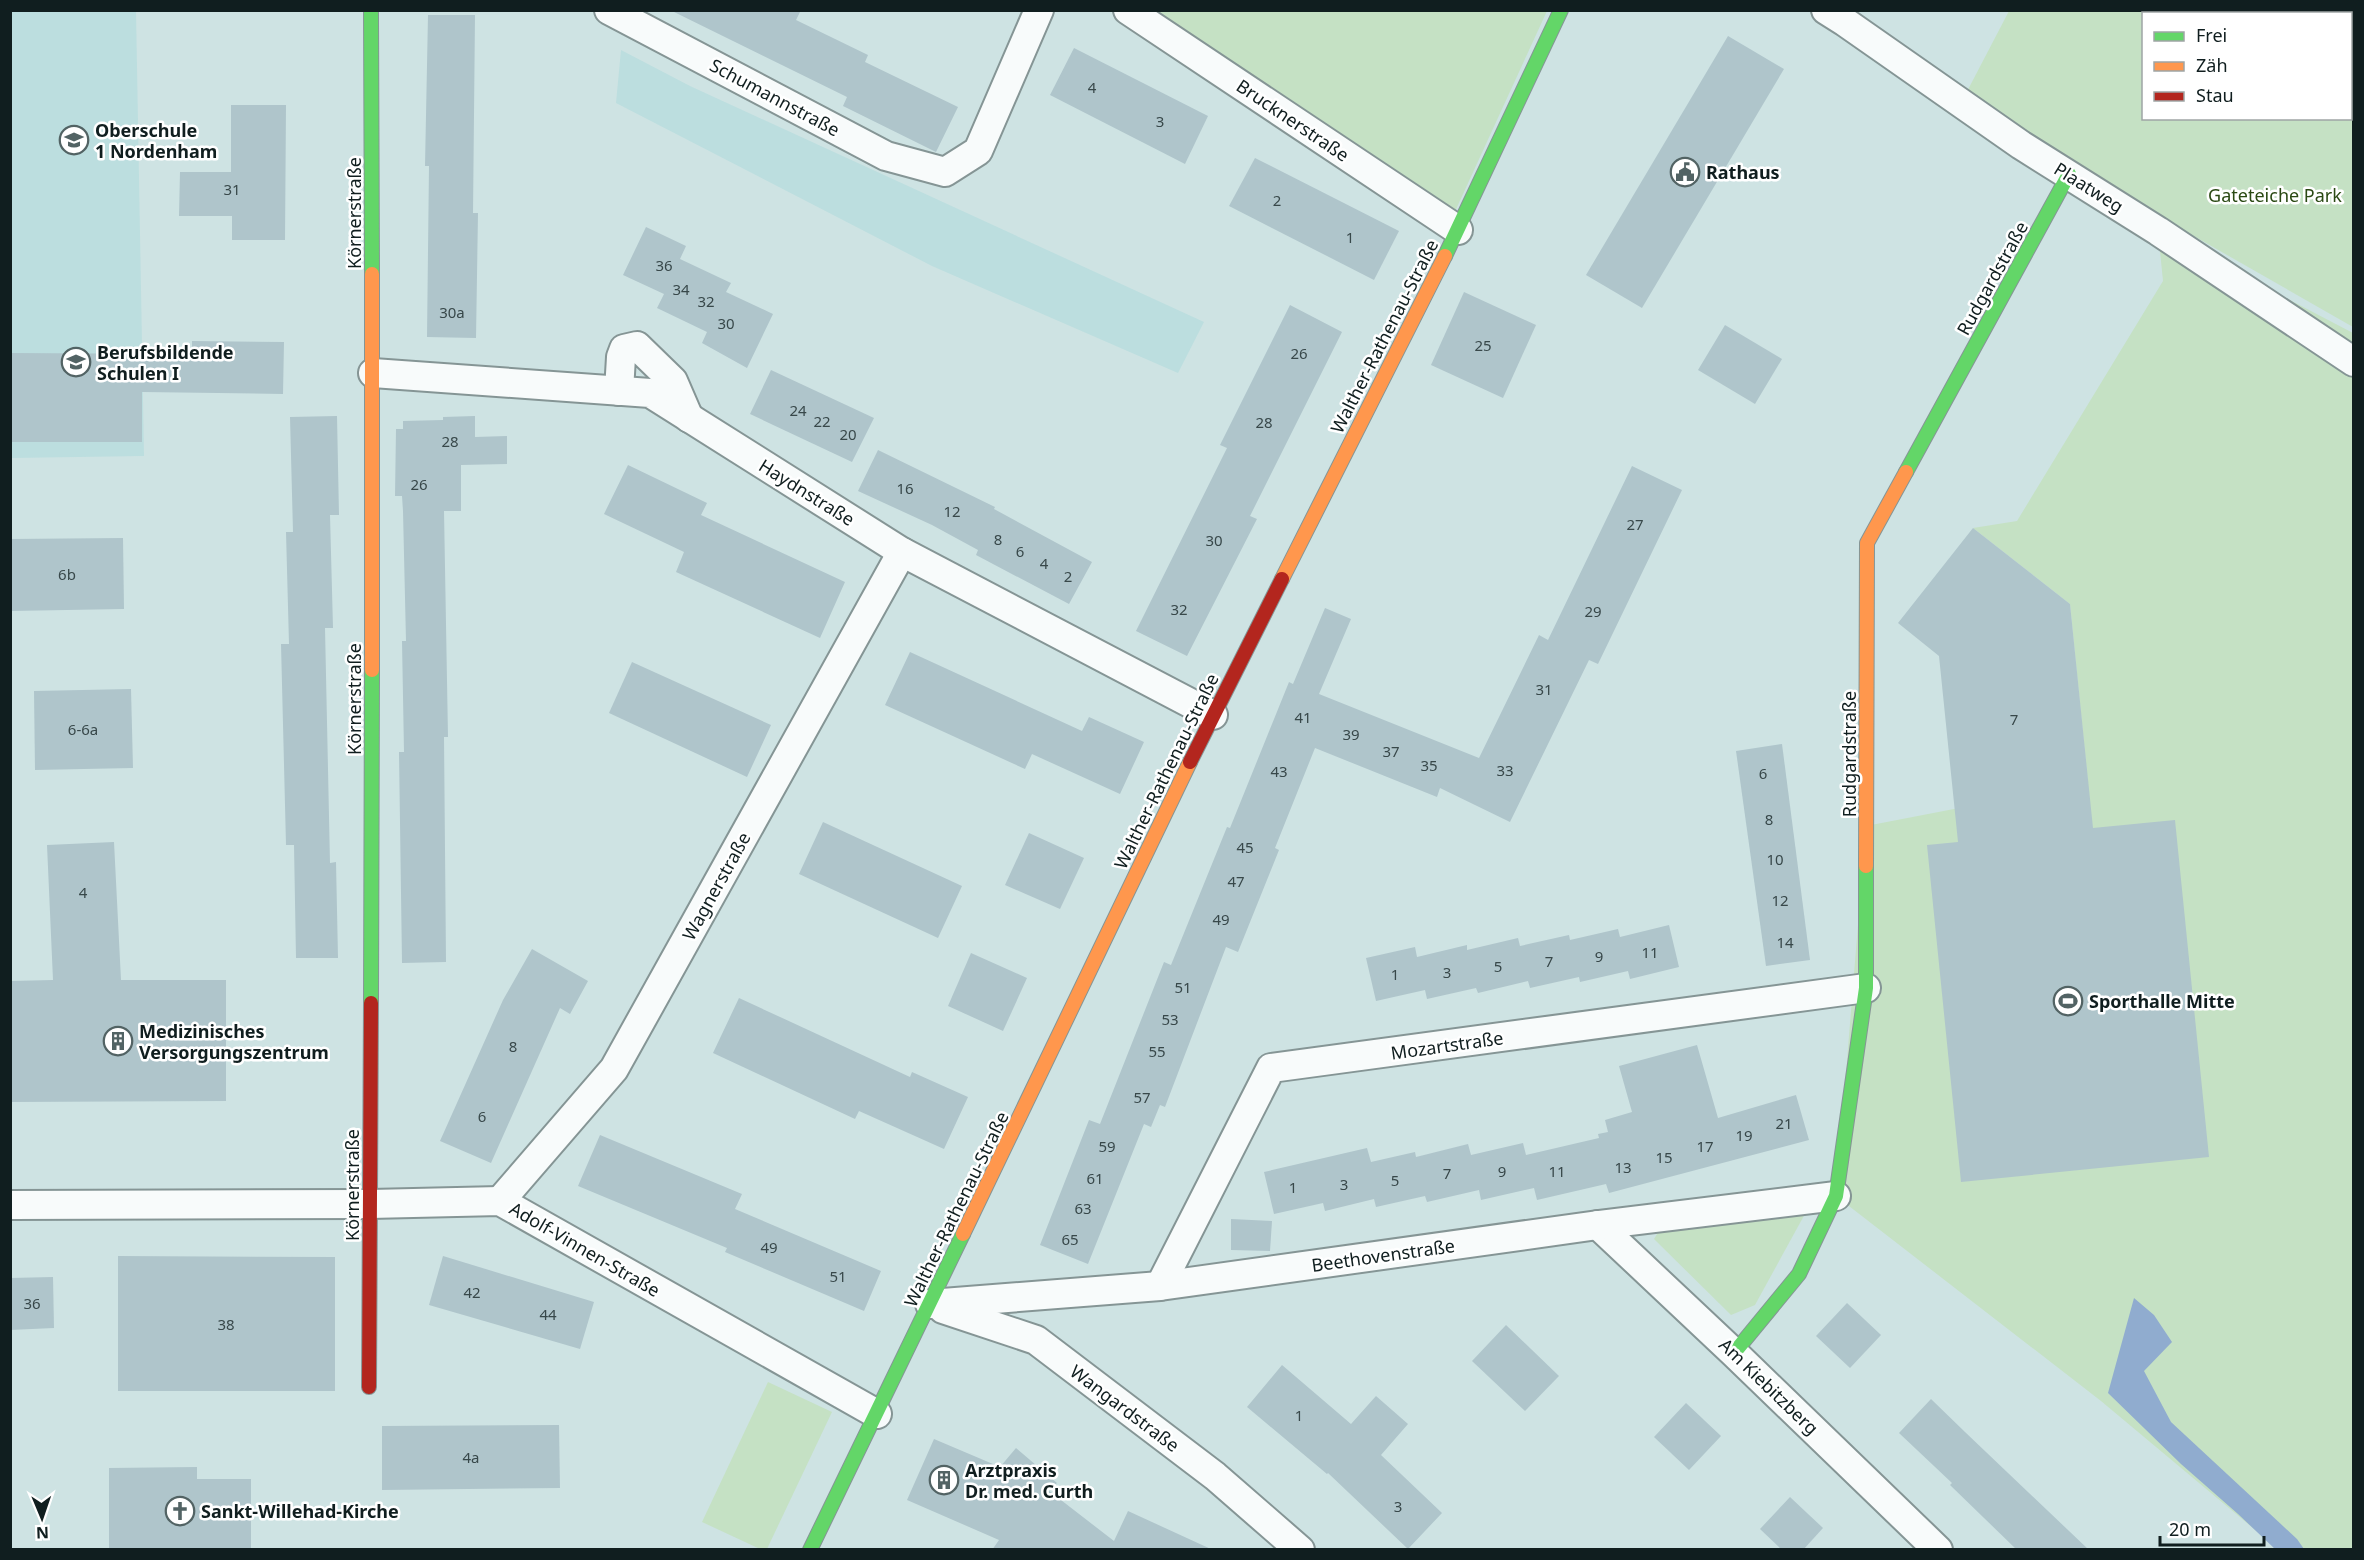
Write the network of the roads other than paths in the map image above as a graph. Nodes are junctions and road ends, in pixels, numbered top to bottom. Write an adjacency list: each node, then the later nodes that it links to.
1 (371, 10): 10 (street, Körnerstraße)
2 (609, 10): 3 (street, Schumannstraße)
3 (1039, 10)
4 (1128, 10): 8 (street, Brucknerstraße)
5 (1561, 10): 8 (street, Walther-Rathenau-Straße)
6 (1826, 10): 7 (street, Plaatweg)
7 (2069, 174): 9 (street, Plaatweg); 15 (street, Rudgardstraße)
8 (1458, 230): 14 (street, Walther-Rathenau-Straße)
9 (2354, 362)
10 (372, 373): 11 (street, Haydnstraße); 18 (street, Körnerstraße)
11 (618, 391): 12 (street, Haydnstraße); 12 (street)
12 (689, 418): 13 (street, Haydnstraße)
13 (902, 552): 14 (street, Haydnstraße); 17 (street, Wagnerstraße)
14 (1213, 715): 22 (street, Walther-Rathenau-Straße)
15 (1866, 988): 16 (street, Rudgardstraße); 21 (street, Mozartstraße)
16 (1836, 1196): 20 (street, Beethovenstraße); 23 (street, Rudgardstraße)
17 (500, 1201): 18 (street, Adolf-Vinnen-Straße); 25 (street, Adolf-Vinnen-Straße)
18 (370, 1204): 19 (street, Adolf-Vinnen-Straße); 24 (street, Körnerstraße)
19 (10, 1205)
20 (1598, 1225): 21 (street, Beethovenstraße); 23 (street, Am Kiebitzberg)
21 (1160, 1286): 22 (street, Beethovenstraße)
22 (930, 1304): 25 (street, Walther-Rathenau-Straße); 27 (street, Wangardstraße)
23 (1734, 1353): 28 (street, Am Kiebitzberg)
24 (369, 1387)
25 (877, 1414): 26 (street, Walther-Rathenau-Straße)
26 (810, 1550)
27 (1300, 1550)
28 (1938, 1550)

